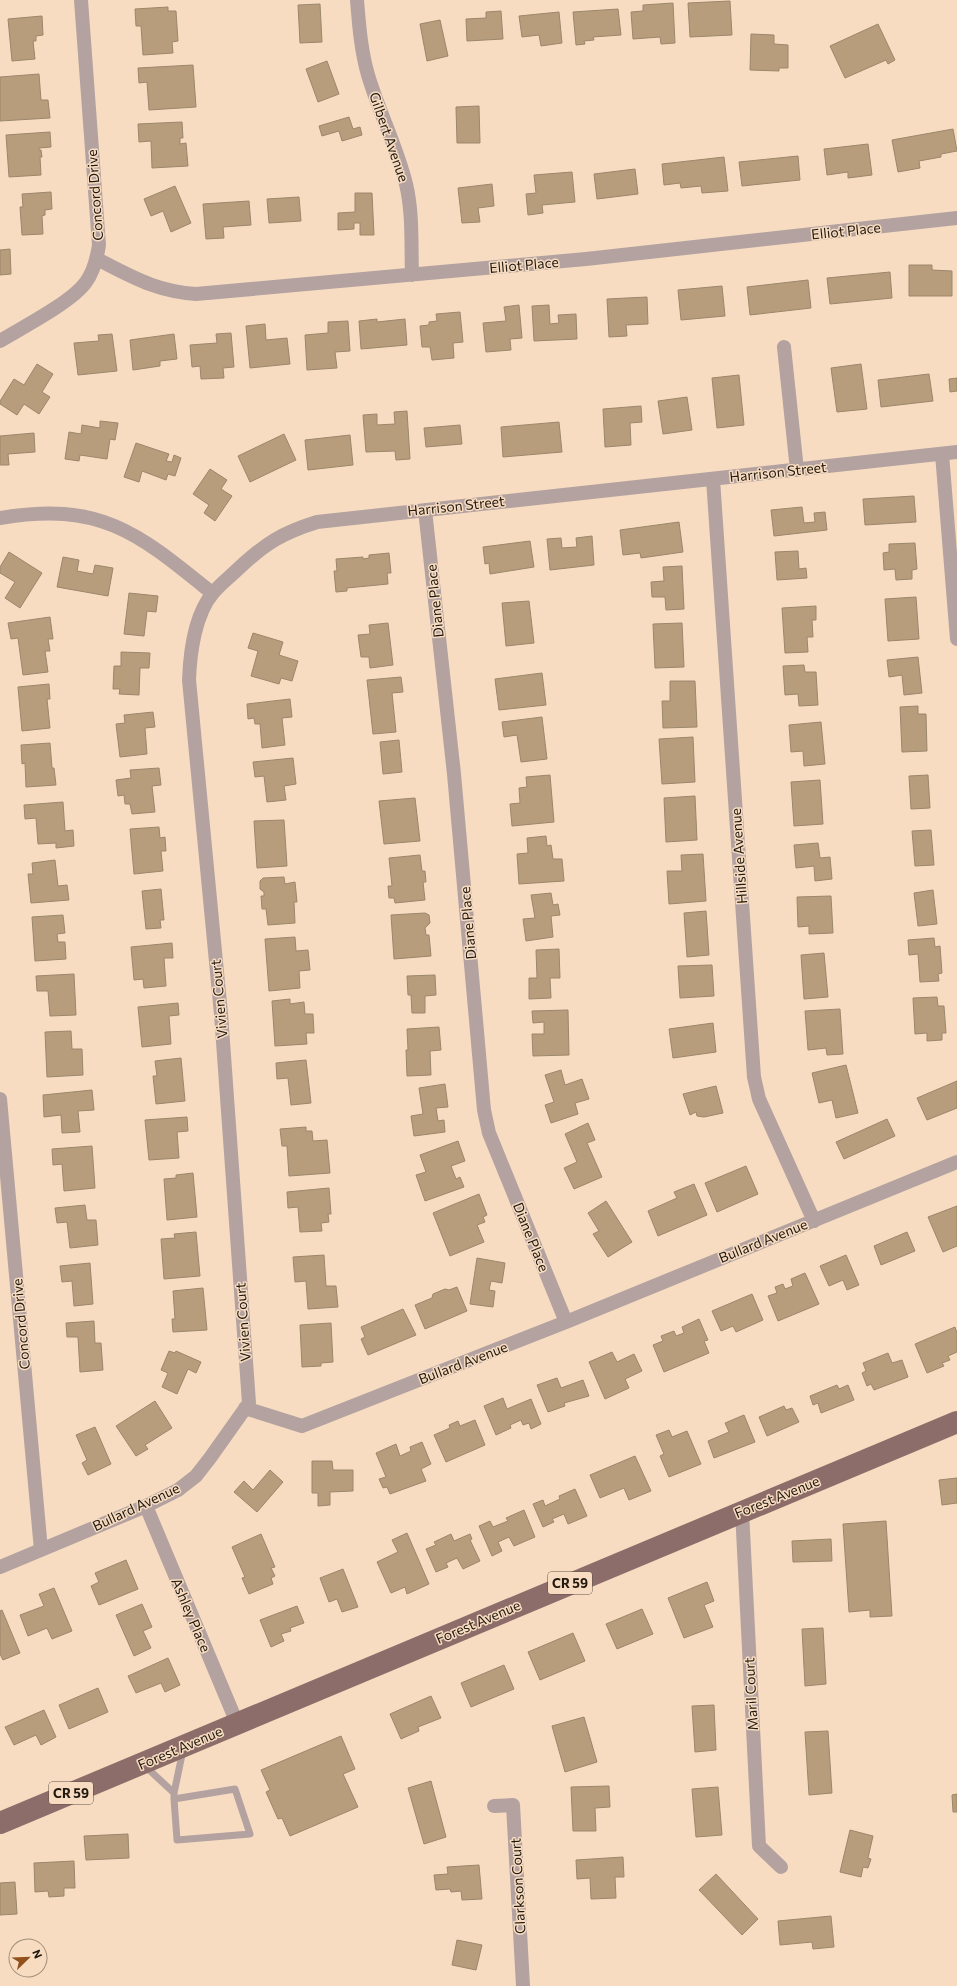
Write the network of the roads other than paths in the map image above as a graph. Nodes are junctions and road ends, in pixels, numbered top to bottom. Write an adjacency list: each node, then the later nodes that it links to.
1 (81, 0): 4 (street, Concord Drive)
2 (357, 0): 5 (street, Gilbert Avenue)
3 (957, 218): 5 (street, Elliot Place)
4 (97, 259): 5 (street, Elliot Place); 6 (street, Concord Drive)
5 (412, 275)
6 (0, 341)
7 (784, 347): 10 (street)
8 (957, 452): 9 (street, Harrison Street)
9 (942, 454): 10 (street, Harrison Street); 15 (street)
10 (797, 470): 11 (street, Harrison Street)
11 (713, 479): 12 (street, Harrison Street); 18 (street, Hillside Avenue)
12 (425, 510): 14 (street, Harrison Street); 19 (street, Diane Place)
13 (0, 518): 14 (street)
14 (212, 593): 20 (street, Vivien Court)
15 (957, 640)
16 (0, 1099): 24 (street, Concord Drive)
17 (957, 1162): 18 (street, Bullard Avenue)
18 (814, 1221): 19 (street, Bullard Avenue)
19 (566, 1322): 20 (street, Bullard Avenue)
20 (245, 1408): 22 (street, Bullard Avenue)
21 (957, 1422): 23 (main road, Forest Avenue / CR 59)
22 (146, 1506): 24 (street, Bullard Avenue); 26 (street, Ashley Place)
23 (742, 1511): 26 (main road, Forest Avenue / CR 59); 32 (street, Maril Court)
24 (41, 1550): 25 (street, Bullard Avenue)
25 (0, 1567)
26 (237, 1724): 27 (main road, Forest Avenue / CR 59)
27 (184, 1746): 28 (main road, Forest Avenue / CR 59); 29 (lane)
28 (142, 1764): 29 (lane); 31 (main road, Forest Avenue / CR 59)
29 (174, 1796): 29 (lane)
30 (494, 1806): 33 (street, Clarkson Court)
31 (0, 1823)
32 (781, 1867)
33 (524, 1986)

